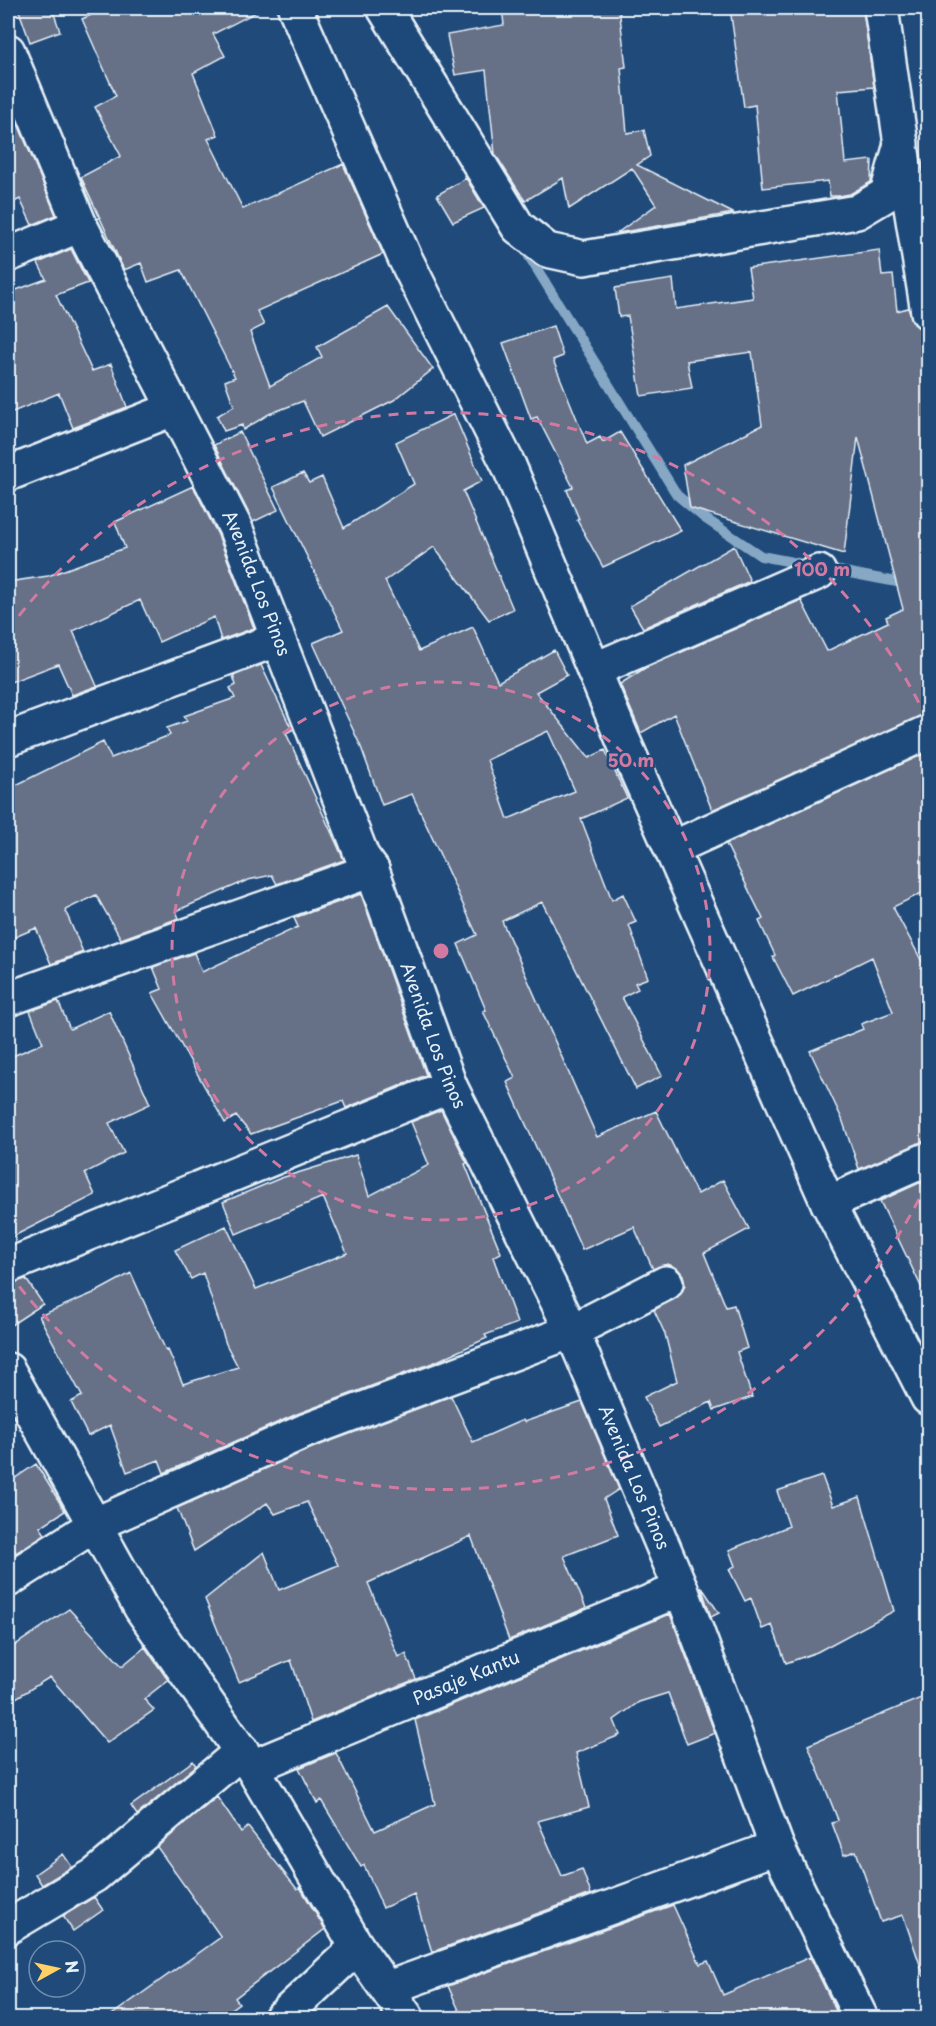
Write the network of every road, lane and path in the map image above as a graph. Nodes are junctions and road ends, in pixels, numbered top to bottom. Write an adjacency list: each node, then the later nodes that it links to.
1 (295, 8): 13 (street)
2 (384, 8): 5 (street)
3 (881, 8): 5 (street)
4 (8, 55): 6 (street, Avenida Los Pinos)
5 (901, 144): 8 (street)
6 (80, 225): 7 (street); 9 (street, Avenida Los Pinos)
7 (8, 255)
8 (928, 312)
9 (172, 409): 10 (street); 12 (street, Avenida Los Pinos)
10 (8, 474)
11 (819, 573): 13 (street)
12 (278, 639): 15 (street); 17 (street, Avenida Los Pinos)
13 (594, 670): 16 (street)
14 (928, 732): 16 (street)
15 (8, 739)
16 (673, 848): 21 (street)
17 (372, 870): 18 (street); 19 (street, Avenida Los Pinos)
18 (8, 999)
19 (450, 1086): 22 (street); 24 (street, Avenida Los Pinos)
20 (928, 1159): 21 (street)
21 (828, 1203): 26 (street)
22 (8, 1266)
23 (666, 1283): 24 (street)
24 (572, 1331): 27 (street); 29 (street, Avenida Los Pinos)
25 (8, 1370): 27 (street)
26 (928, 1398)
27 (96, 1524): 28 (street); 30 (street)
28 (8, 1580)
29 (681, 1589): 30 (street, Pasaje Kantu); 31 (street, Avenida Los Pinos)
30 (247, 1759): 32 (street, Pasaje Kantu); 33 (street)
31 (777, 1847): 34 (street); 37 (street, Avenida Los Pinos)
32 (8, 1927)
33 (357, 1947): 34 (street); 35 (street)
34 (388, 1988): 36 (street)
35 (280, 2019)
36 (407, 2019)
37 (861, 2019)

